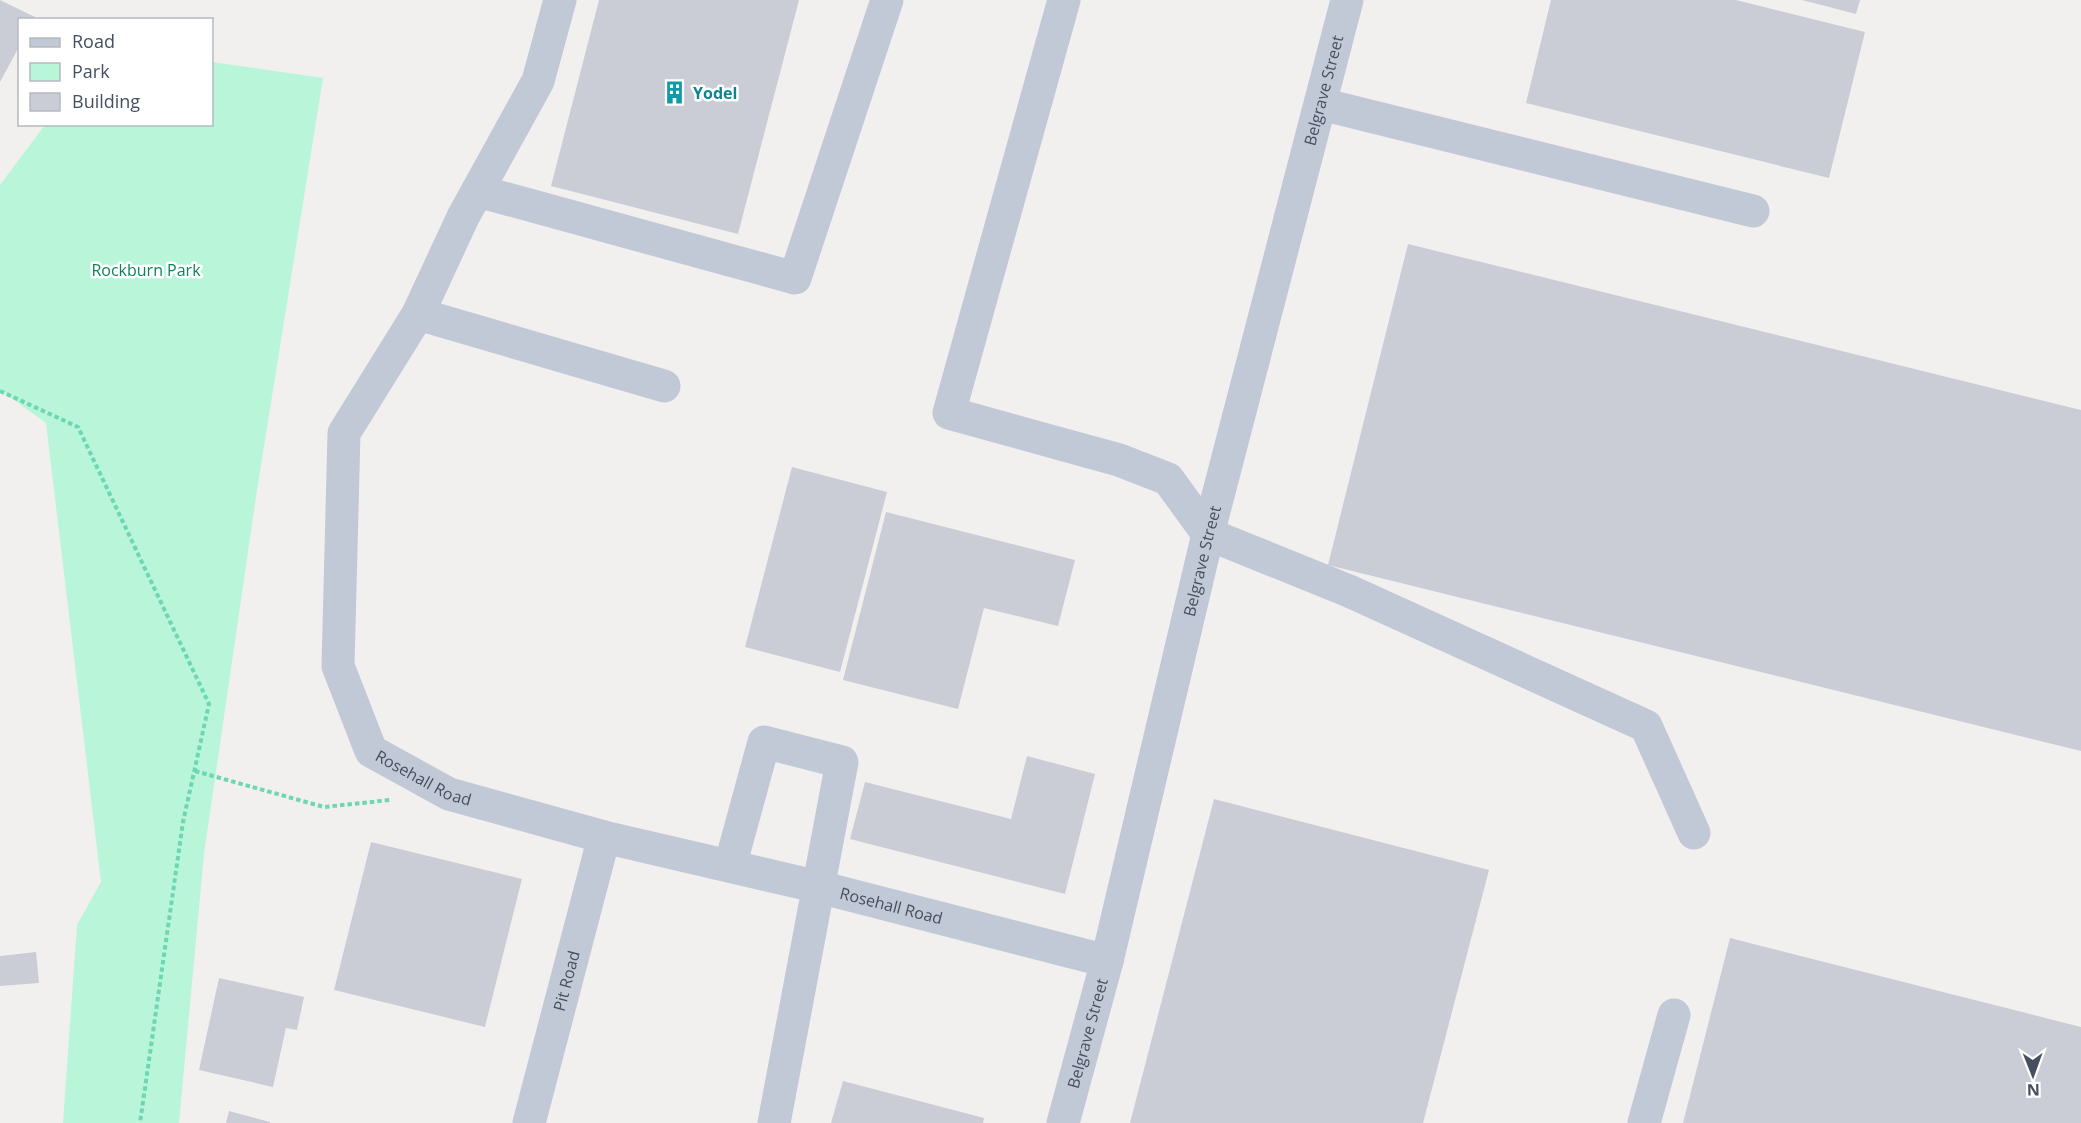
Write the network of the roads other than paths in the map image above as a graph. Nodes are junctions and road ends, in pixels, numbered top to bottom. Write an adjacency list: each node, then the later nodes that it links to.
1 (561, 0): 6 (street, Rosehall Road)
2 (888, 0): 6 (street)
3 (1064, 0): 10 (street)
4 (1347, 0): 5 (street, Belgrave Street)
5 (1321, 104): 7 (street); 10 (street, Belgrave Street)
6 (478, 191): 8 (street, Rosehall Road)
7 (1753, 211)
8 (418, 314): 9 (street); 12 (street, Rosehall Road)
9 (664, 386)
10 (1208, 534): 11 (street); 15 (street, Belgrave Street)
11 (1694, 833)
12 (604, 837): 13 (street, Rosehall Road); 17 (street, Pit Road)
13 (730, 866): 14 (street, Rosehall Road); 14 (street)
14 (819, 887): 15 (street, Rosehall Road); 18 (street)
15 (1107, 961): 19 (street, Belgrave Street)
16 (1674, 1015): 20 (street)
17 (529, 1123)
18 (774, 1123)
19 (1063, 1123)
20 (1644, 1123)

